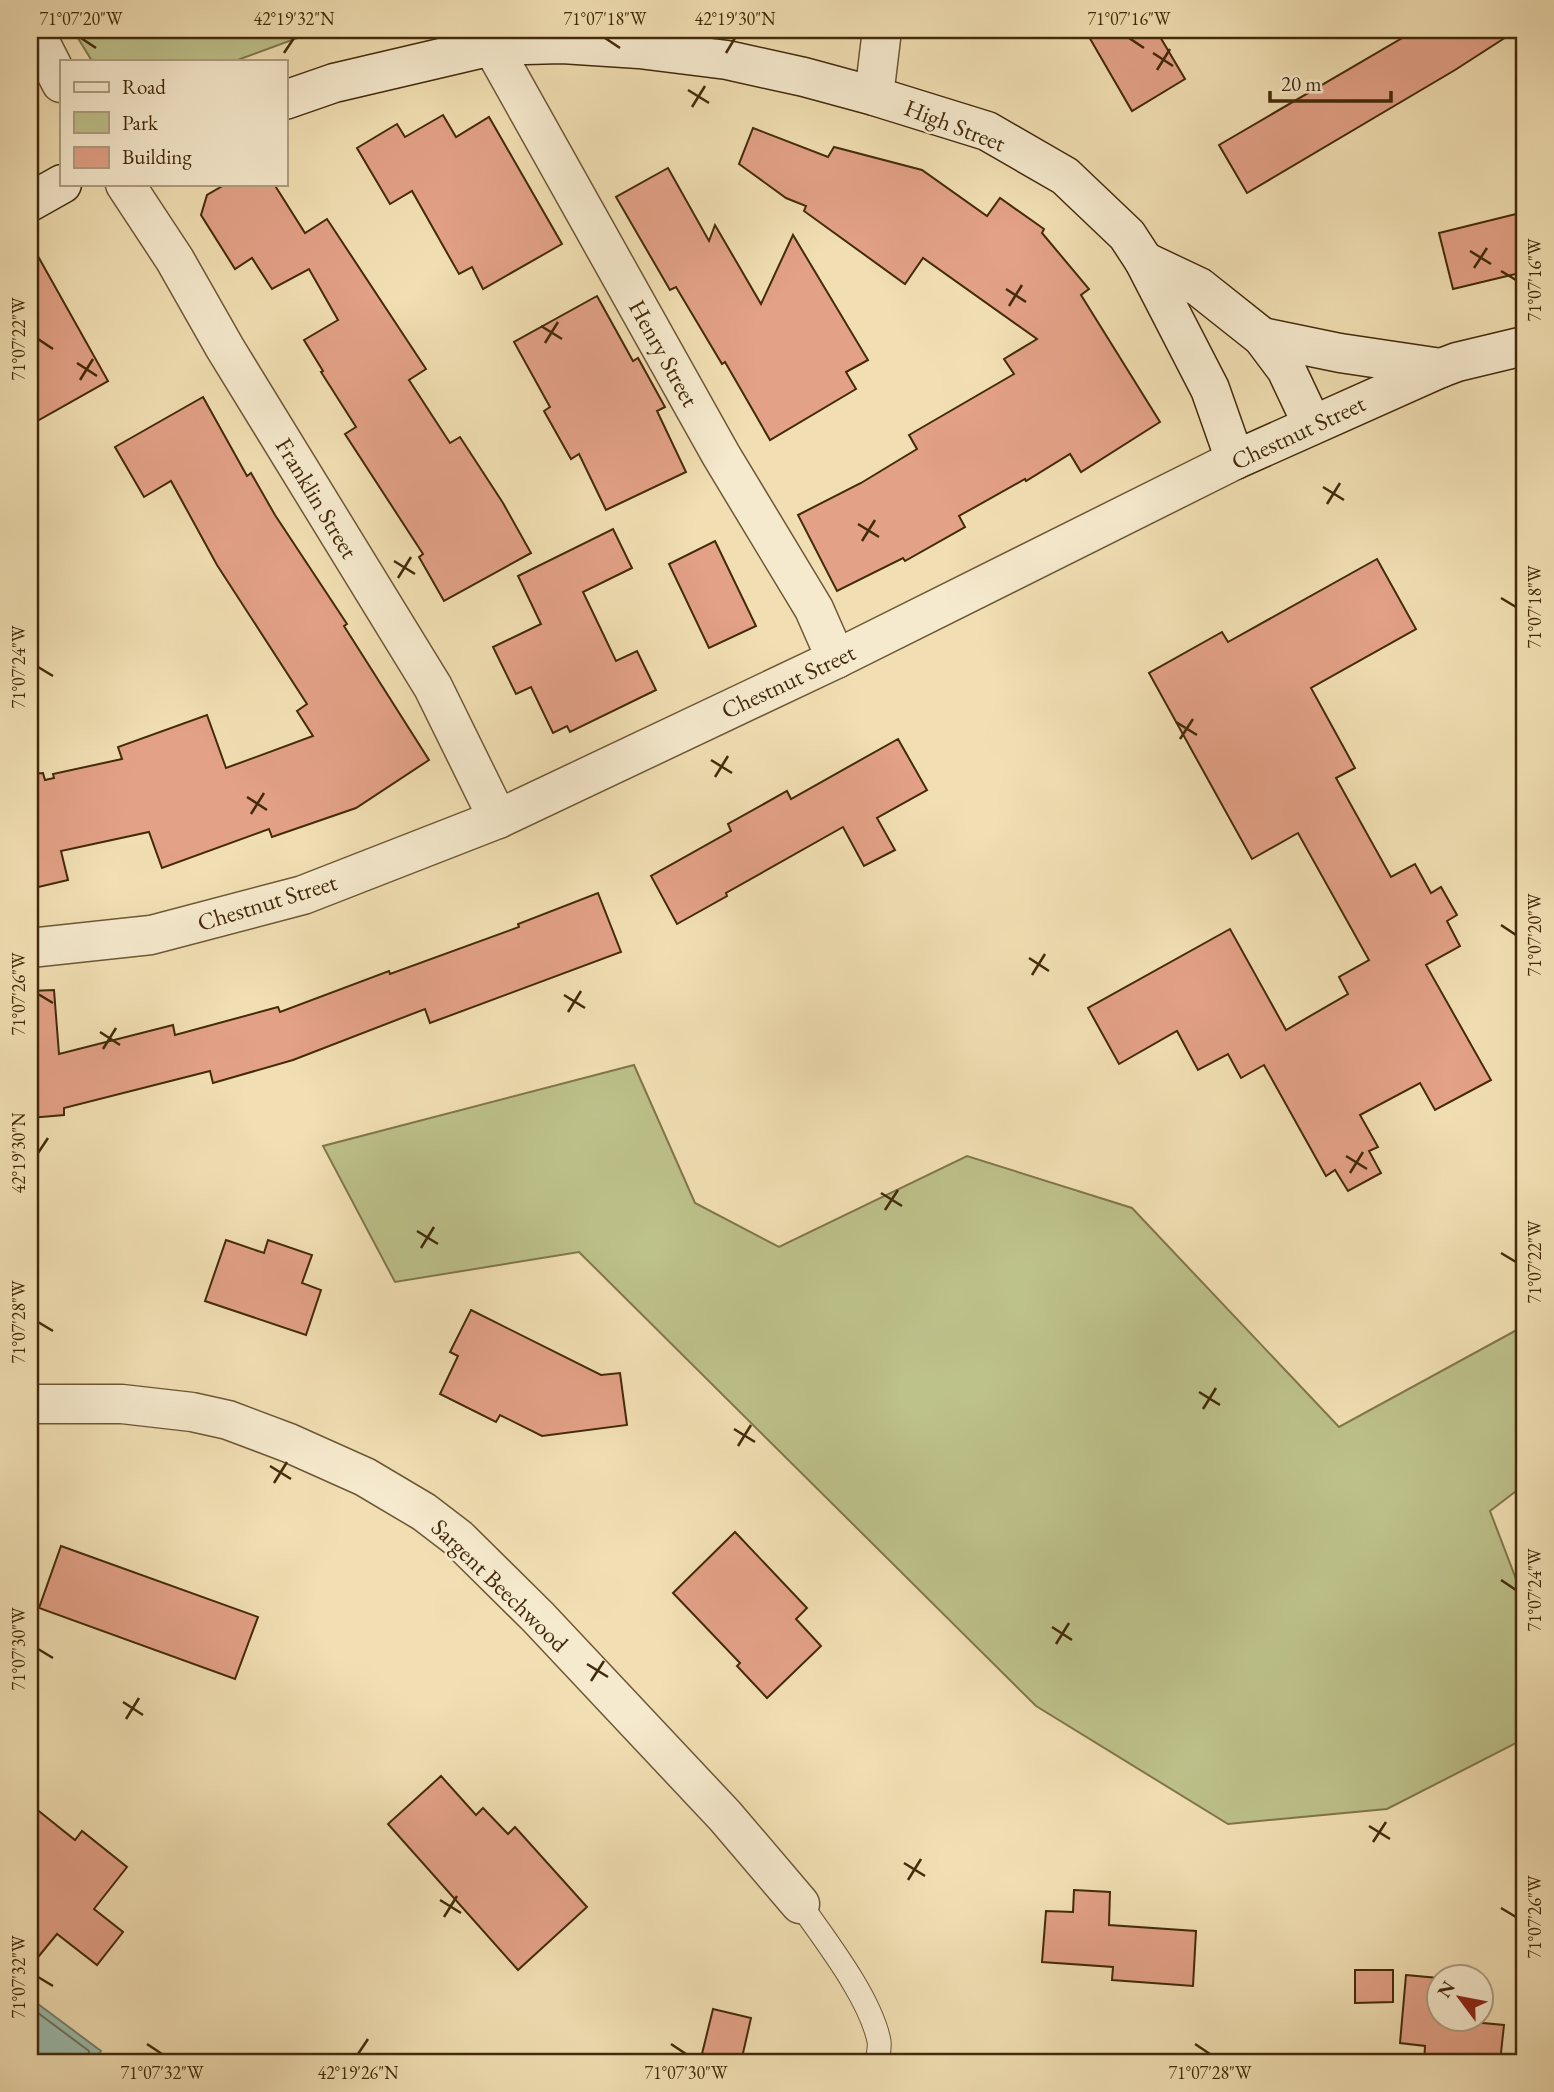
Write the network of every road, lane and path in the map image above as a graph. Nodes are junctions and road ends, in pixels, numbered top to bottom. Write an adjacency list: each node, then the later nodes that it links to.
1 (34, 30): 4 (street)
2 (881, 30): 5 (street, High Street)
3 (492, 46): 5 (street); 6 (street); 16 (street, Henry Street)
4 (60, 81)
5 (874, 96): 10 (street, High Street)
6 (287, 99)
7 (60, 185): 9 (street)
8 (126, 186): 17 (street, Franklin Street)
9 (30, 202)
10 (1144, 261): 11 (street); 15 (street, High Street)
11 (1262, 337): 13 (street); 14 (street)
12 (1524, 346): 13 (street, Chestnut Street)
13 (1441, 368): 14 (street, Chestnut Street)
14 (1312, 424): 15 (street, Chestnut Street)
15 (1235, 460): 16 (street, Chestnut Street)
16 (836, 659): 17 (street, Chestnut Street)
17 (498, 819): 18 (street, Chestnut Street)
18 (30, 948)
19 (30, 1404): 20 (street, Sargent Beechwood)
20 (800, 1904): 21 (lane)
21 (877, 2062)

